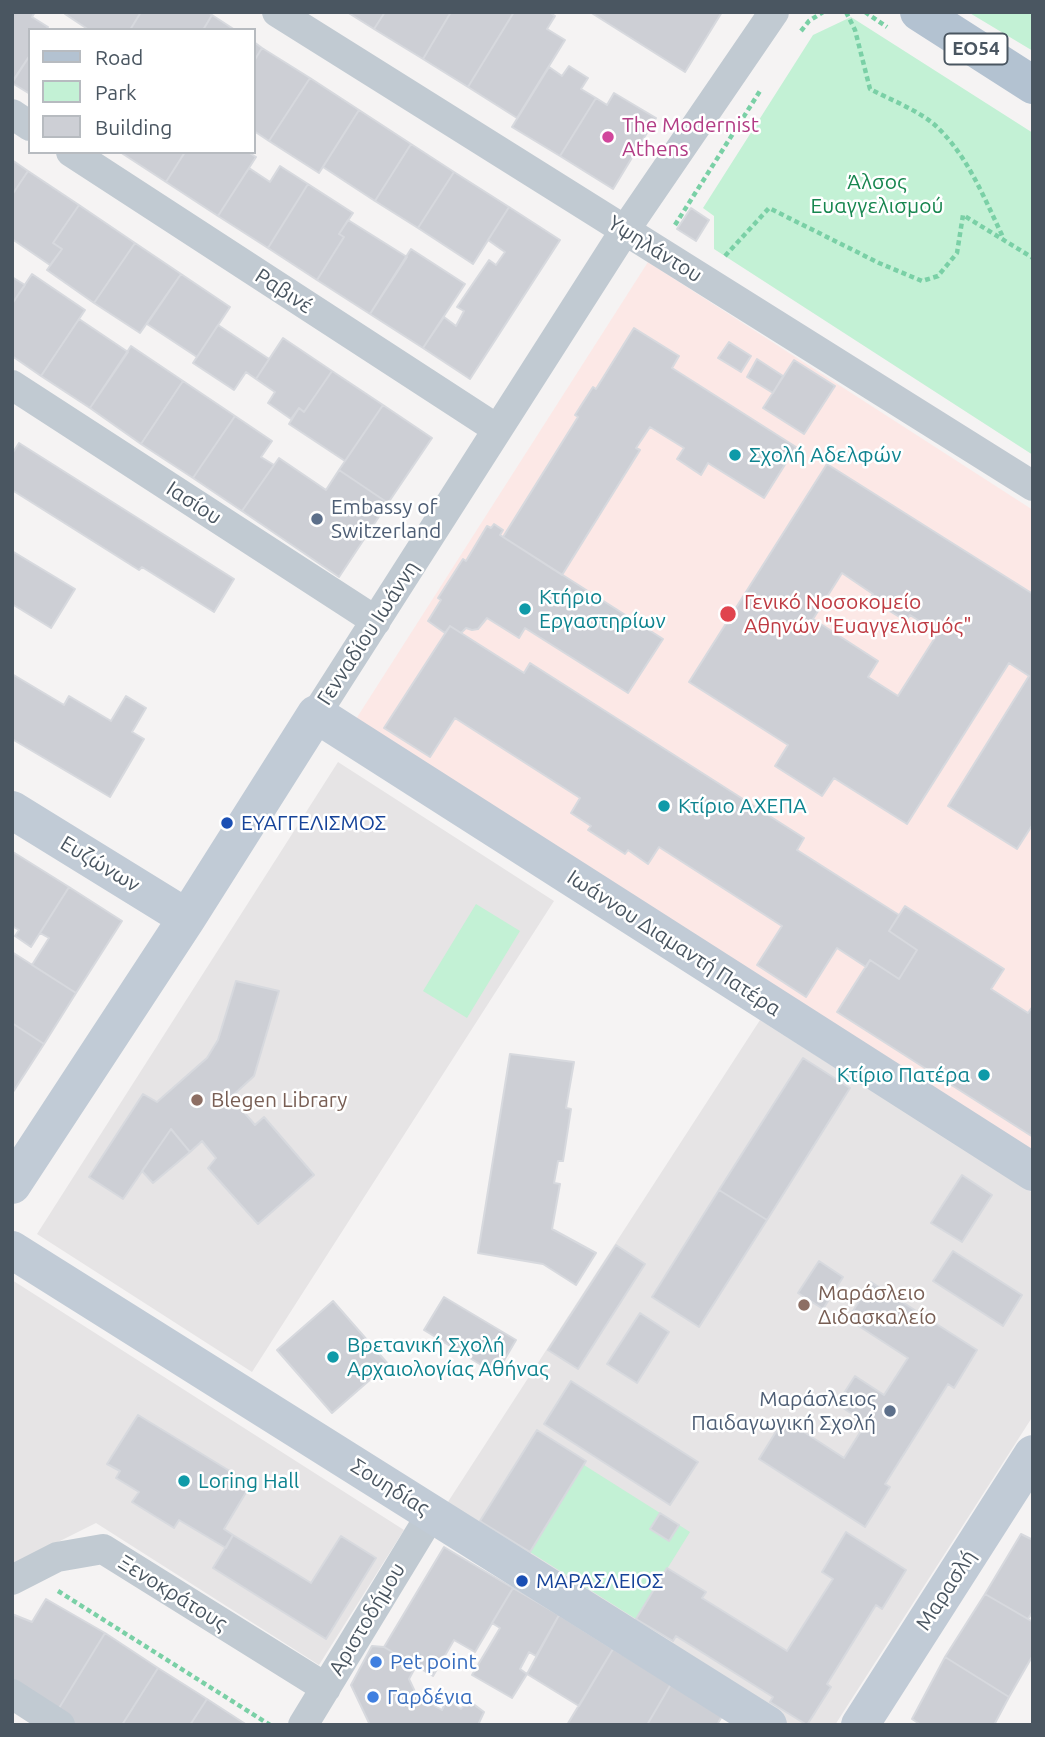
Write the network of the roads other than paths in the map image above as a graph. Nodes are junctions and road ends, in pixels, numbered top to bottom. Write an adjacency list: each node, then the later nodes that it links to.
1 (277, 12): 8 (street, Υψηλάντου)
2 (774, 12): 8 (street, Γενναδίου Ιωάννη)
3 (919, 12): 4 (main road, ΕΟ54)
4 (1033, 86)
5 (12, 114): 6 (street)
6 (28, 125)
7 (74, 154): 10 (street, Ραβινέ)
8 (625, 230): 10 (street, Γενναδίου Ιωάννη); 11 (street, Υψηλάντου)
9 (12, 385): 12 (street, Ιασίου)
10 (497, 429): 12 (street, Γενναδίου Ιωάννη)
11 (1033, 486)
12 (376, 621): 13 (street, Γενναδίου Ιωάννη)
13 (316, 714): 15 (street, Γενναδίου Ιωάννη); 16 (street, Ιωάννου Διαμαντή Πατέρα)
14 (12, 810): 15 (street, Ευζώνων)
15 (187, 918): 17 (street, Γενναδίου Ιωάννη)
16 (1033, 1172)
17 (12, 1185)
18 (12, 1250): 20 (street, Σουηδίας)
19 (1028, 1472): 25 (street, Μαρασλή)
20 (432, 1513): 22 (street, Αριστοδήμου); 24 (street, Σουηδίας)
21 (12, 1580): 22 (street, Ξενοκράτους)
22 (326, 1688): 23 (street, Αριστοδήμου)
23 (303, 1725)
24 (768, 1725)
25 (860, 1725)

